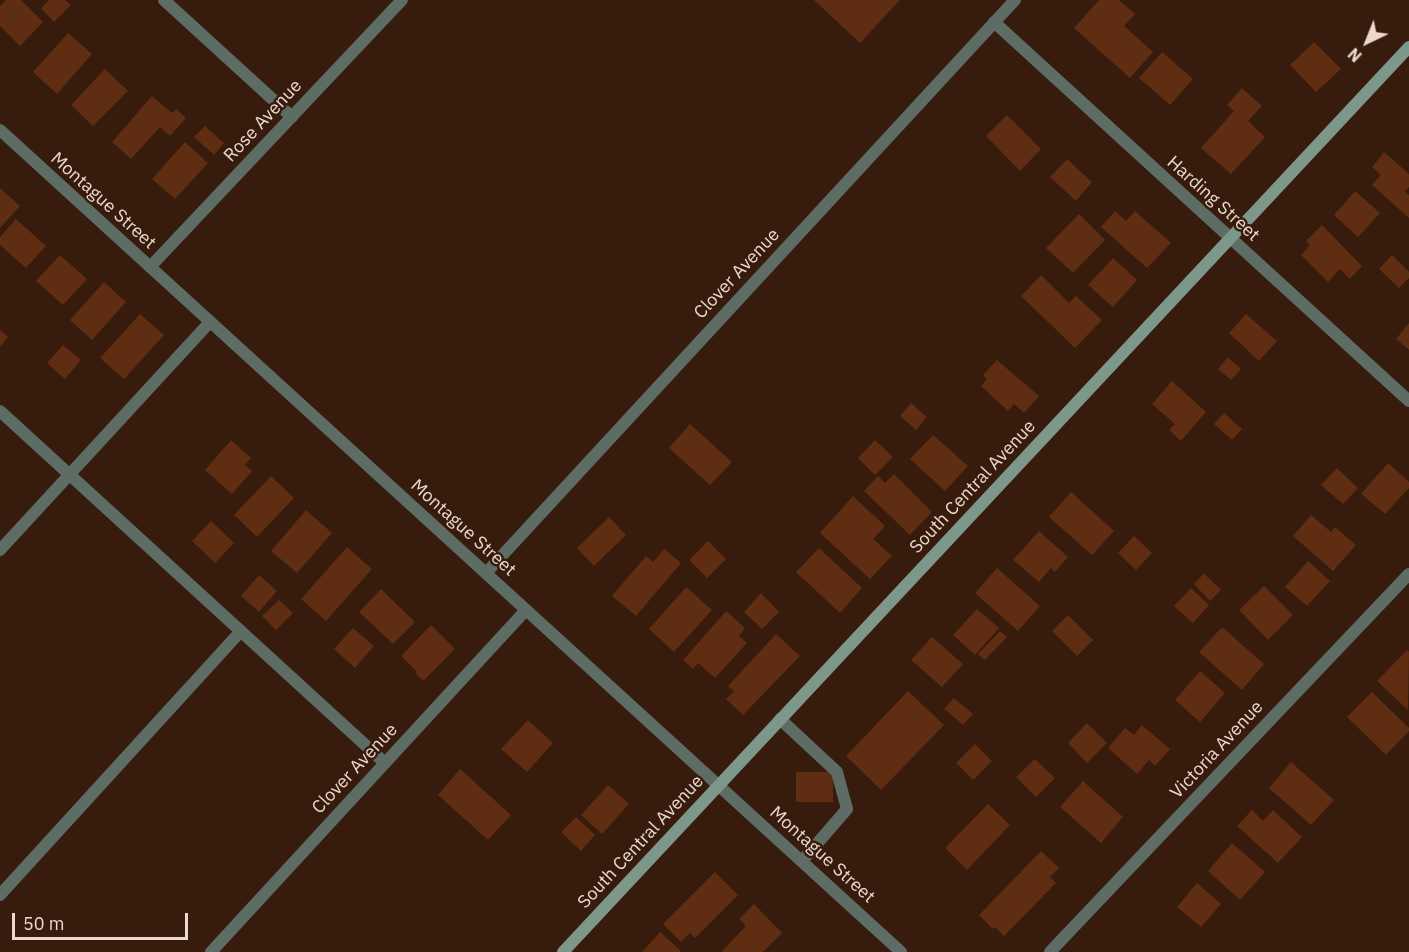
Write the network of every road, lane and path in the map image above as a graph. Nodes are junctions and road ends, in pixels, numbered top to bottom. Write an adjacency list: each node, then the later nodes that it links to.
1 (164, 0): 6 (street)
2 (402, 0): 6 (street, Rose Avenue)
3 (1015, 0): 4 (street, Clover Avenue)
4 (994, 22): 8 (street, Harding Street); 15 (street, Clover Avenue)
5 (1409, 47): 8 (main road, South Central Avenue)
6 (292, 117): 9 (street, Rose Avenue)
7 (0, 130): 9 (street, Montague Street)
8 (1230, 238): 11 (street, Harding Street); 19 (main road, South Central Avenue)
9 (150, 267): 10 (street, Montague Street)
10 (210, 322): 13 (street); 15 (street, Montague Street)
11 (1409, 401)
12 (0, 411): 13 (street)
13 (70, 474): 14 (street); 18 (street)
14 (0, 550)
15 (486, 573): 17 (street, Montague Street)
16 (1409, 574): 27 (street, Victoria Avenue)
17 (526, 610): 20 (street, Clover Avenue); 21 (street, Montague Street)
18 (241, 631): 20 (street); 23 (street)
19 (780, 719): 21 (main road, South Central Avenue); 22 (street)
20 (385, 763): 24 (street, Clover Avenue)
21 (718, 785): 22 (street, Montague Street); 25 (main road, South Central Avenue)
22 (802, 861): 26 (street, Montague Street)
23 (0, 895)
24 (211, 952)
25 (563, 952)
26 (901, 952)
27 (1050, 952)

